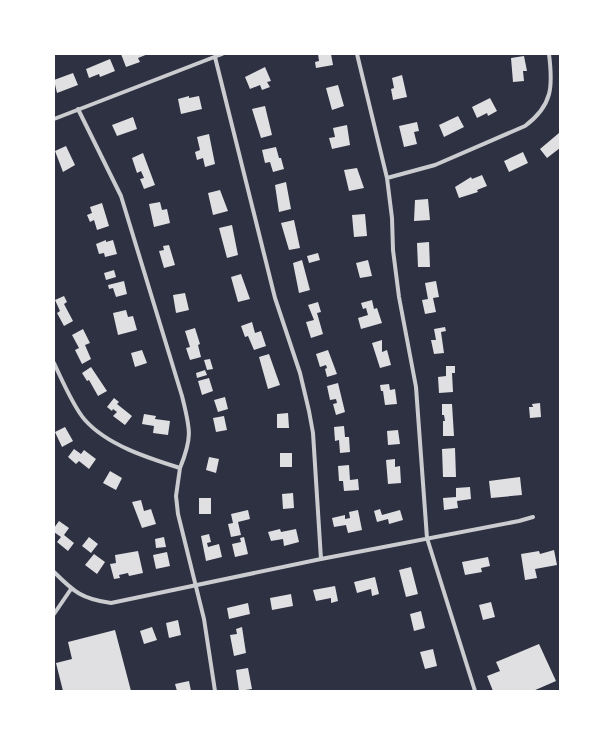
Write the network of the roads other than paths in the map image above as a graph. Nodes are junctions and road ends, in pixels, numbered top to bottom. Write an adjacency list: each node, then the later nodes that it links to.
1 (222, 54): 4 (street)
2 (357, 54): 7 (street)
3 (549, 54): 7 (street)
4 (215, 57): 5 (street); 12 (street)
5 (78, 109): 6 (street); 9 (street)
6 (54, 119)
7 (387, 178): 11 (street)
8 (54, 363): 9 (street)
9 (180, 468): 14 (street)
10 (533, 516): 11 (street)
11 (427, 538): 12 (street); 18 (street)
12 (321, 558): 14 (street)
13 (54, 572): 15 (street)
14 (195, 586): 15 (street); 17 (street)
15 (71, 589): 16 (street)
16 (54, 614)
17 (216, 691)
18 (475, 691)

